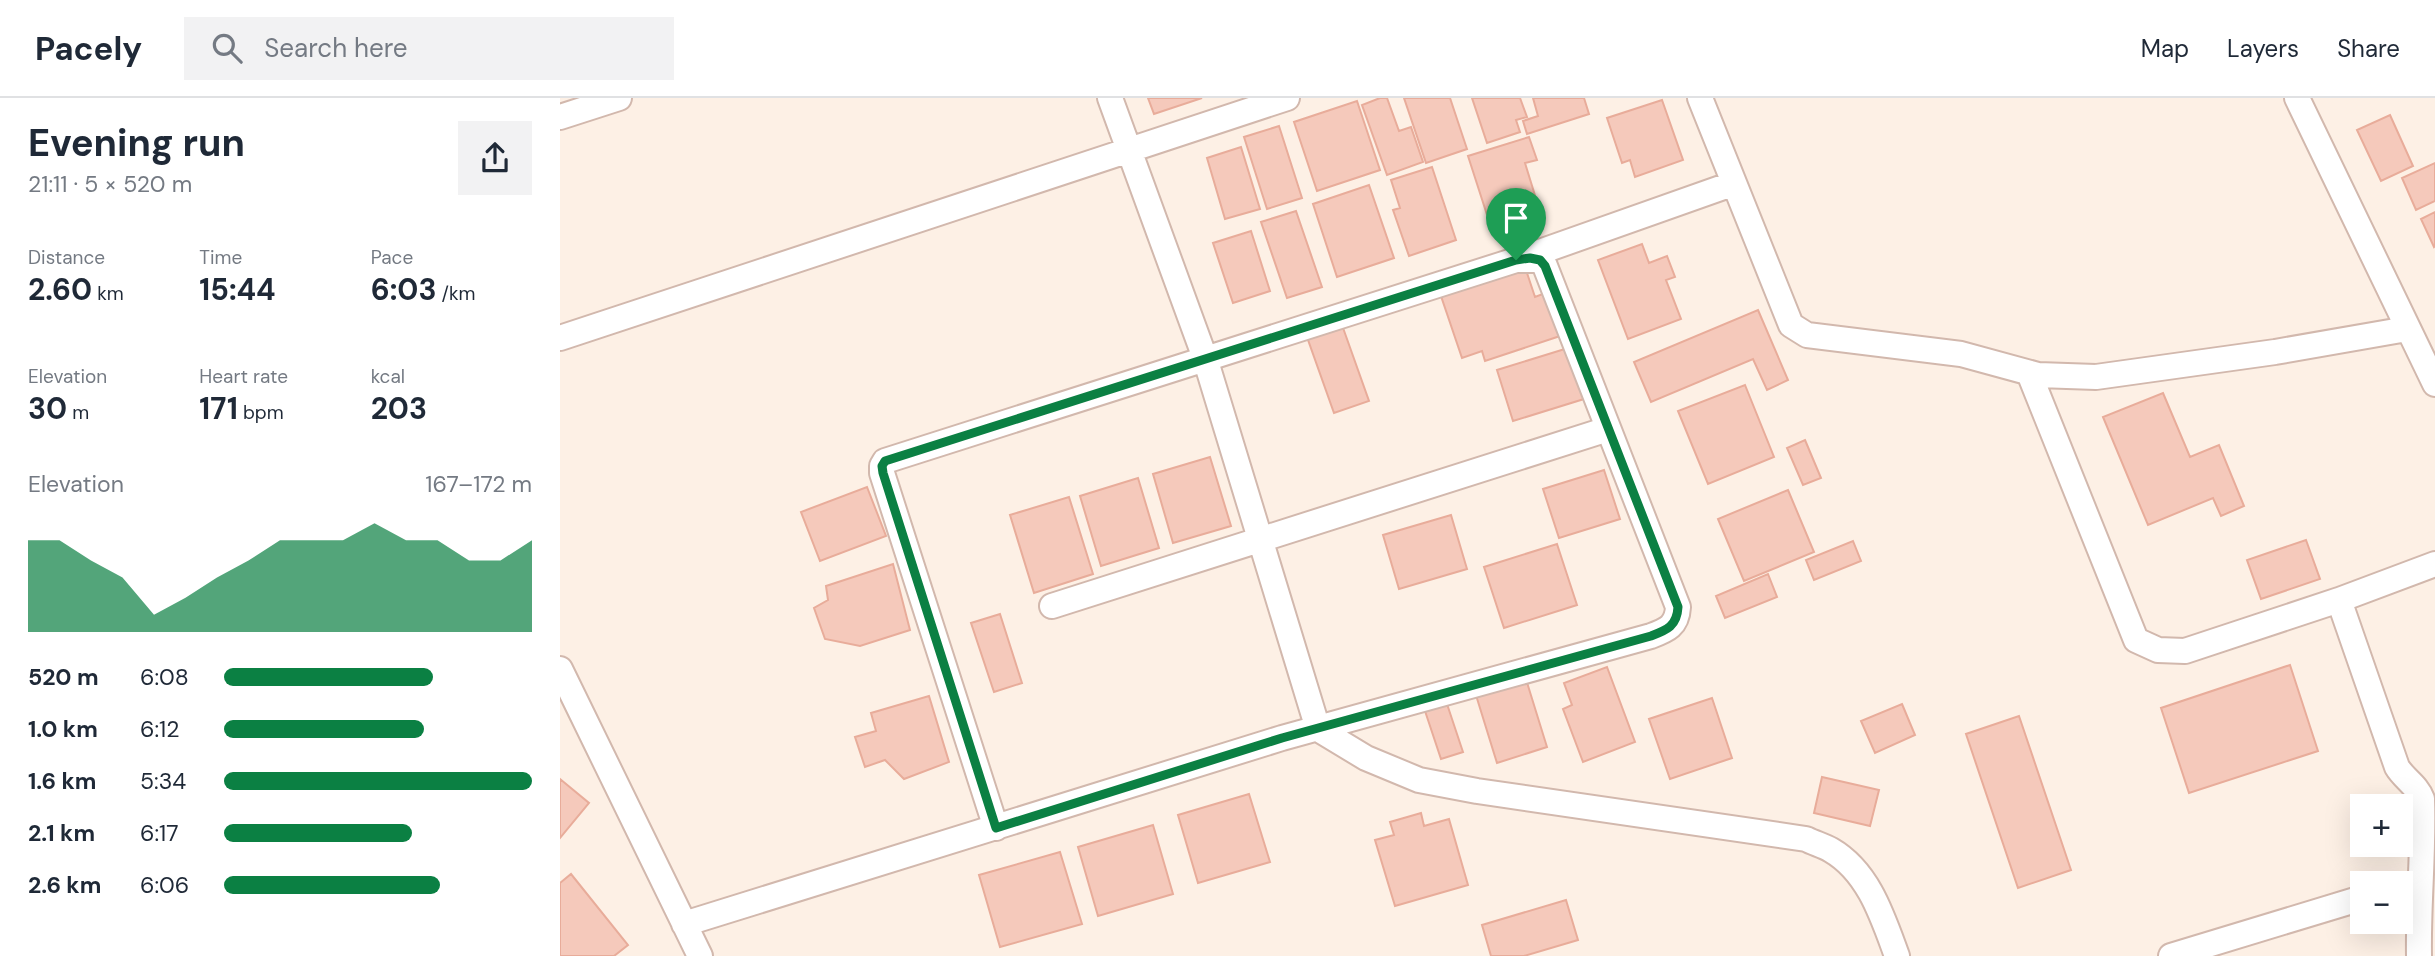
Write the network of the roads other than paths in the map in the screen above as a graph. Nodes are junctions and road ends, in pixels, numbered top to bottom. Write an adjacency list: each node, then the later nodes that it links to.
1 (619, 98): 6 (street)
2 (1110, 98): 7 (street)
3 (1287, 98): 7 (street)
4 (1700, 98): 8 (street)
5 (2297, 98): 10 (street)
6 (560, 117)
7 (1129, 149): 11 (street); 12 (street)
8 (1732, 184): 9 (street); 13 (street)
9 (1516, 260): 12 (street); 15 (street)
10 (2407, 329): 13 (street); 14 (street)
11 (560, 338)
12 (1205, 358): 16 (street); 22 (street)
13 (2029, 373): 18 (street)
14 (2435, 384)
15 (1608, 429): 16 (street); 21 (street)
16 (1261, 541): 19 (street); 21 (street)
17 (2435, 564): 18 (street)
18 (2339, 600): 23 (street)
19 (1052, 606)
20 (560, 669): 27 (street)
21 (1318, 729): 22 (street); 29 (street)
22 (996, 828): 27 (street)
23 (2413, 875)
24 (2413, 886): 26 (street)
25 (2350, 902): 30 (street)
26 (2427, 921): 31 (street)
27 (684, 924): 28 (street)
28 (700, 956)
29 (1897, 956)
30 (2171, 956)
31 (2419, 956)

